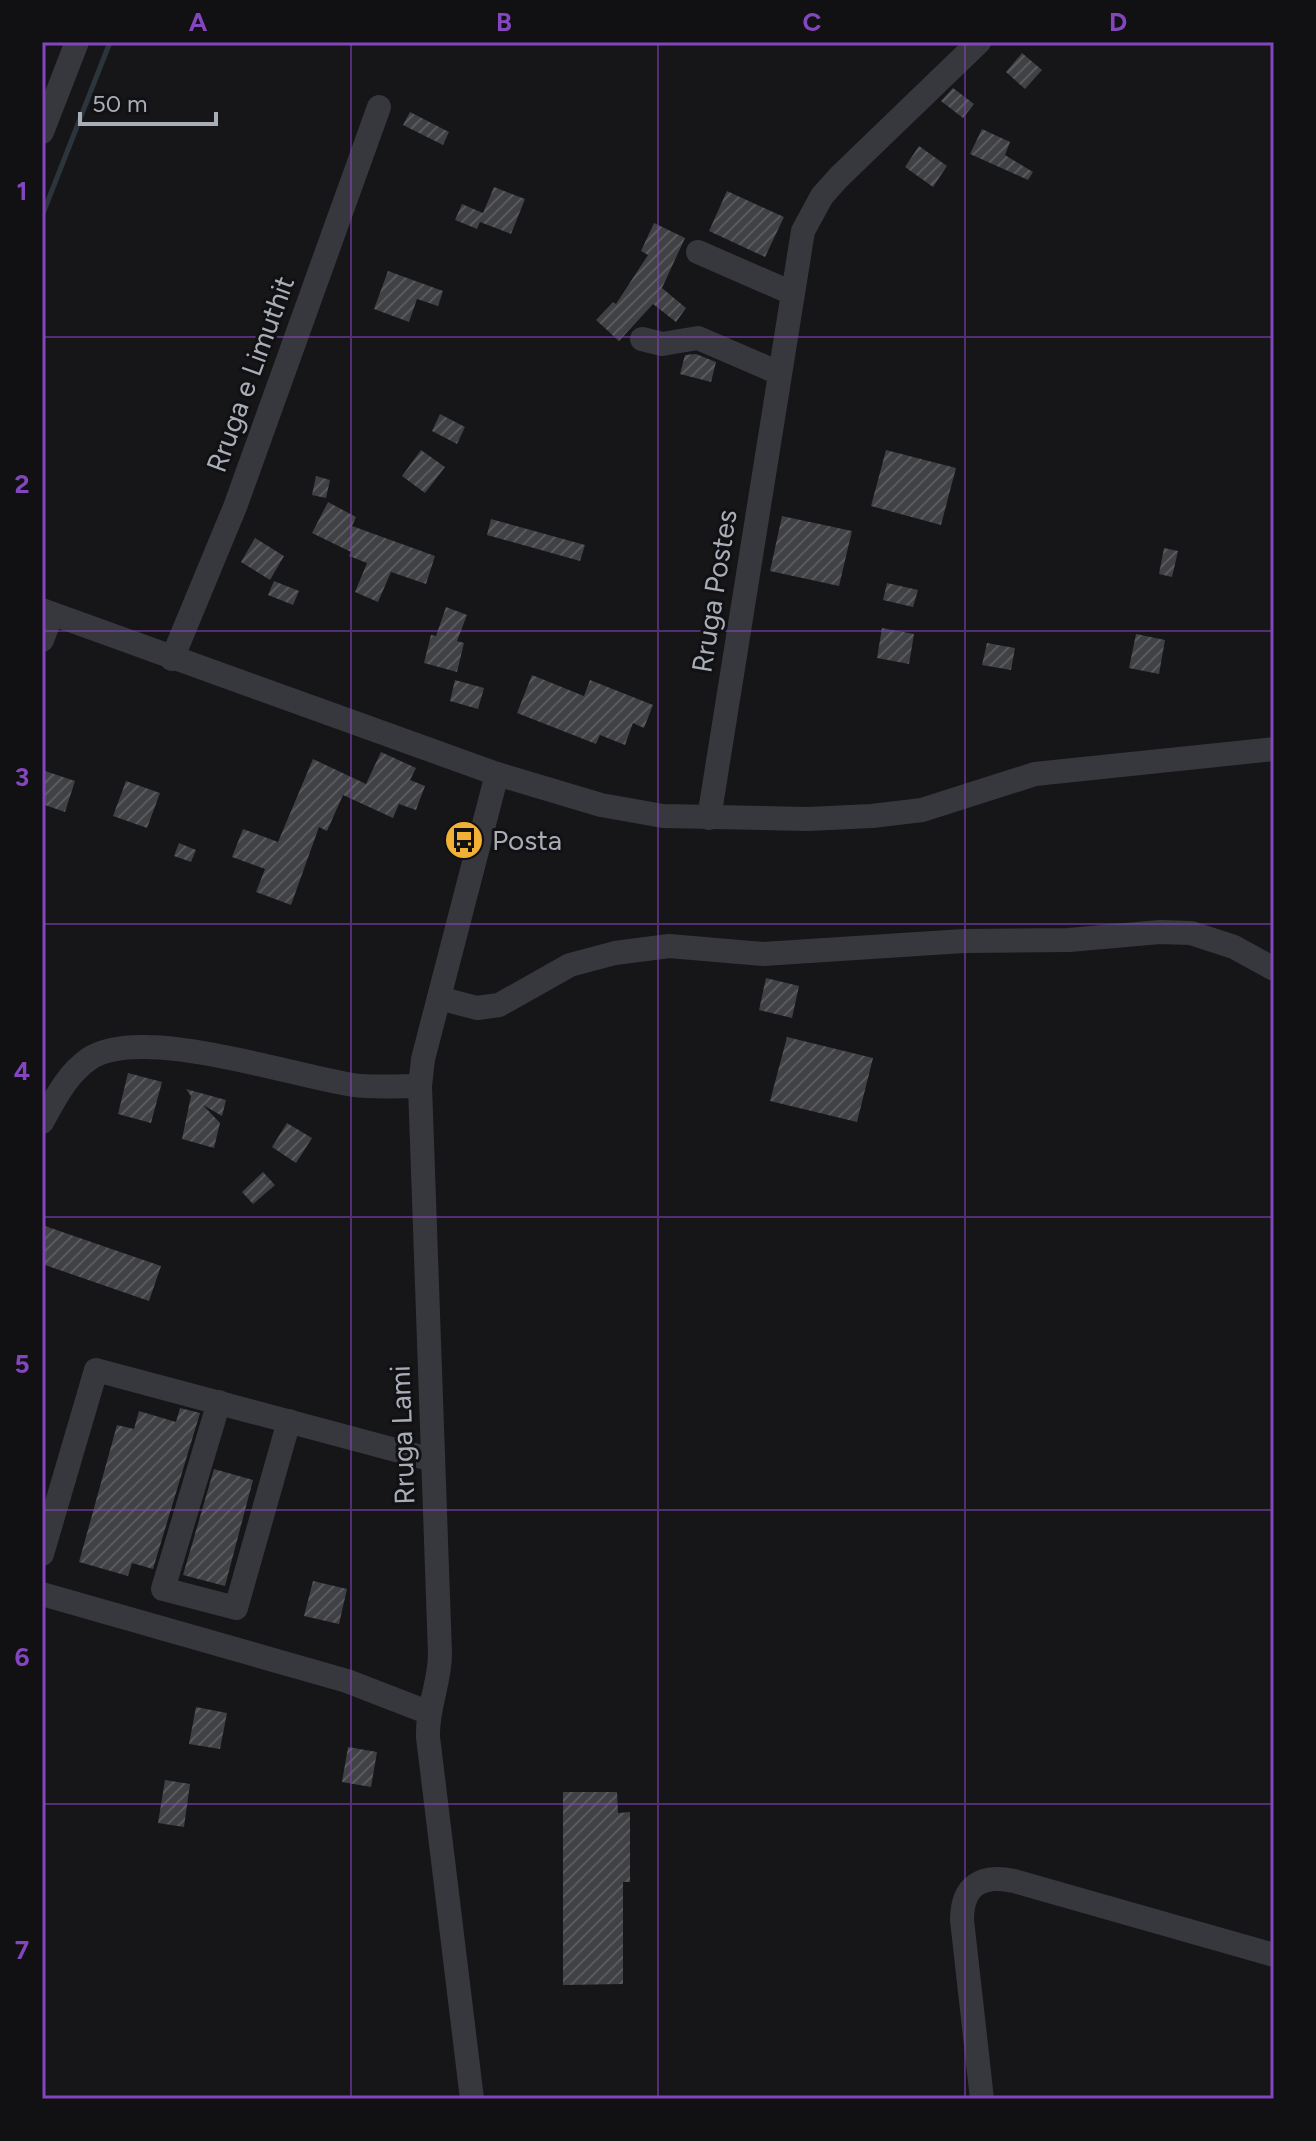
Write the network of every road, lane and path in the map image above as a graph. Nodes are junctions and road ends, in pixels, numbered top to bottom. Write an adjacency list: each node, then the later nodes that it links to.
1 (77, 42): 4 (street)
2 (979, 42): 6 (street, Rruga Postes)
3 (379, 107): 11 (street, Rruga e Limuthit)
4 (42, 132)
5 (698, 252): 6 (street)
6 (792, 293): 8 (street, Rruga Postes)
7 (642, 339): 8 (street)
8 (779, 373): 14 (street, Rruga Postes)
9 (47, 612): 10 (street); 11 (street)
10 (42, 640)
11 (172, 659): 13 (street)
12 (1274, 749): 14 (street)
13 (497, 774): 14 (street); 16 (street, Rruga Lami)
14 (709, 818)
15 (1274, 969): 16 (street)
16 (439, 998): 17 (street, Rruga Lami)
17 (420, 1086): 18 (street); 21 (street, Rruga Lami)
18 (42, 1122)
19 (219, 1402): 20 (street); 20 (street); 22 (street)
20 (289, 1421): 21 (street)
21 (433, 1460): 24 (street, Rruga Lami)
22 (42, 1554)
23 (42, 1594): 24 (street)
24 (432, 1697): 26 (street, Rruga Lami)
25 (1274, 1955): 27 (street)
26 (472, 2099)
27 (982, 2099)

